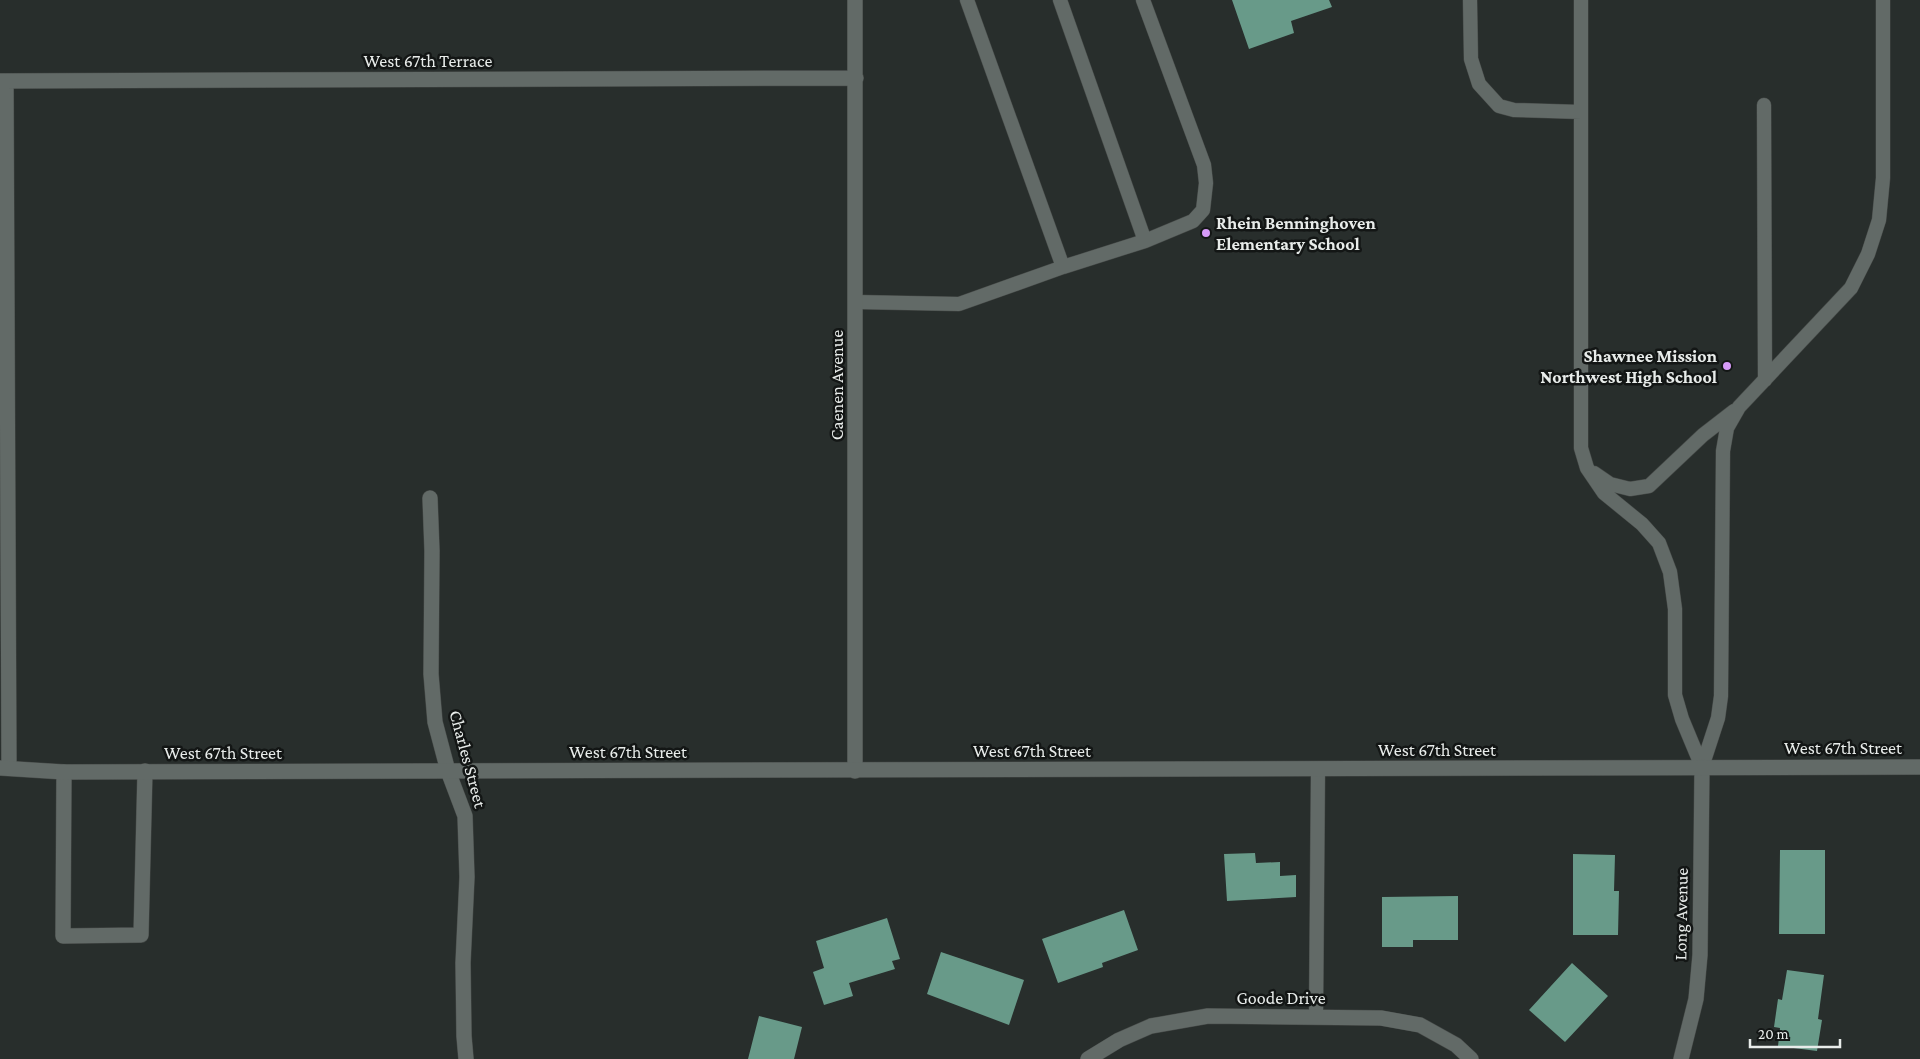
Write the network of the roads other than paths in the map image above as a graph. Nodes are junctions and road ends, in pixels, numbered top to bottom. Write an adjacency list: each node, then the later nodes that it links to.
1 (855, 0): 8 (street, Caenen Avenue)
2 (967, 0): 13 (lane)
3 (1060, 0): 12 (lane)
4 (1143, 0): 12 (lane)
5 (1470, 0): 11 (lane)
6 (1581, 0): 11 (lane)
7 (1883, 0): 15 (lane)
8 (856, 78): 9 (street, West 67th Terrace); 14 (street, Caenen Avenue)
9 (3, 81): 21 (street)
10 (1764, 105): 15 (lane)
11 (1581, 112): 17 (lane)
12 (1145, 241): 13 (lane)
13 (1063, 267): 14 (lane)
14 (856, 302): 25 (street, Caenen Avenue)
15 (1764, 380): 16 (lane)
16 (1739, 407): 17 (lane); 19 (lane)
17 (1587, 468): 19 (lane)
18 (430, 498): 24 (street, Charles Street)
19 (1702, 767): 20 (street, West 67th Street); 22 (street, West 67th Street); 31 (street, Long Avenue)
20 (1920, 767)
21 (4, 768): 26 (street, West 67th Street)
22 (1318, 769): 25 (street, West 67th Street); 27 (lane)
23 (145, 771): 24 (street, West 67th Street); 26 (street, West 67th Street); 26 (street, West 67th Street)
24 (448, 771): 25 (street, West 67th Street); 28 (street, Charles Street)
25 (855, 771)
26 (64, 772)
27 (1316, 1017): 29 (street, Goode Drive); 30 (street, Goode Drive)
28 (466, 1059)
29 (1088, 1059)
30 (1471, 1059)
31 (1680, 1059)

